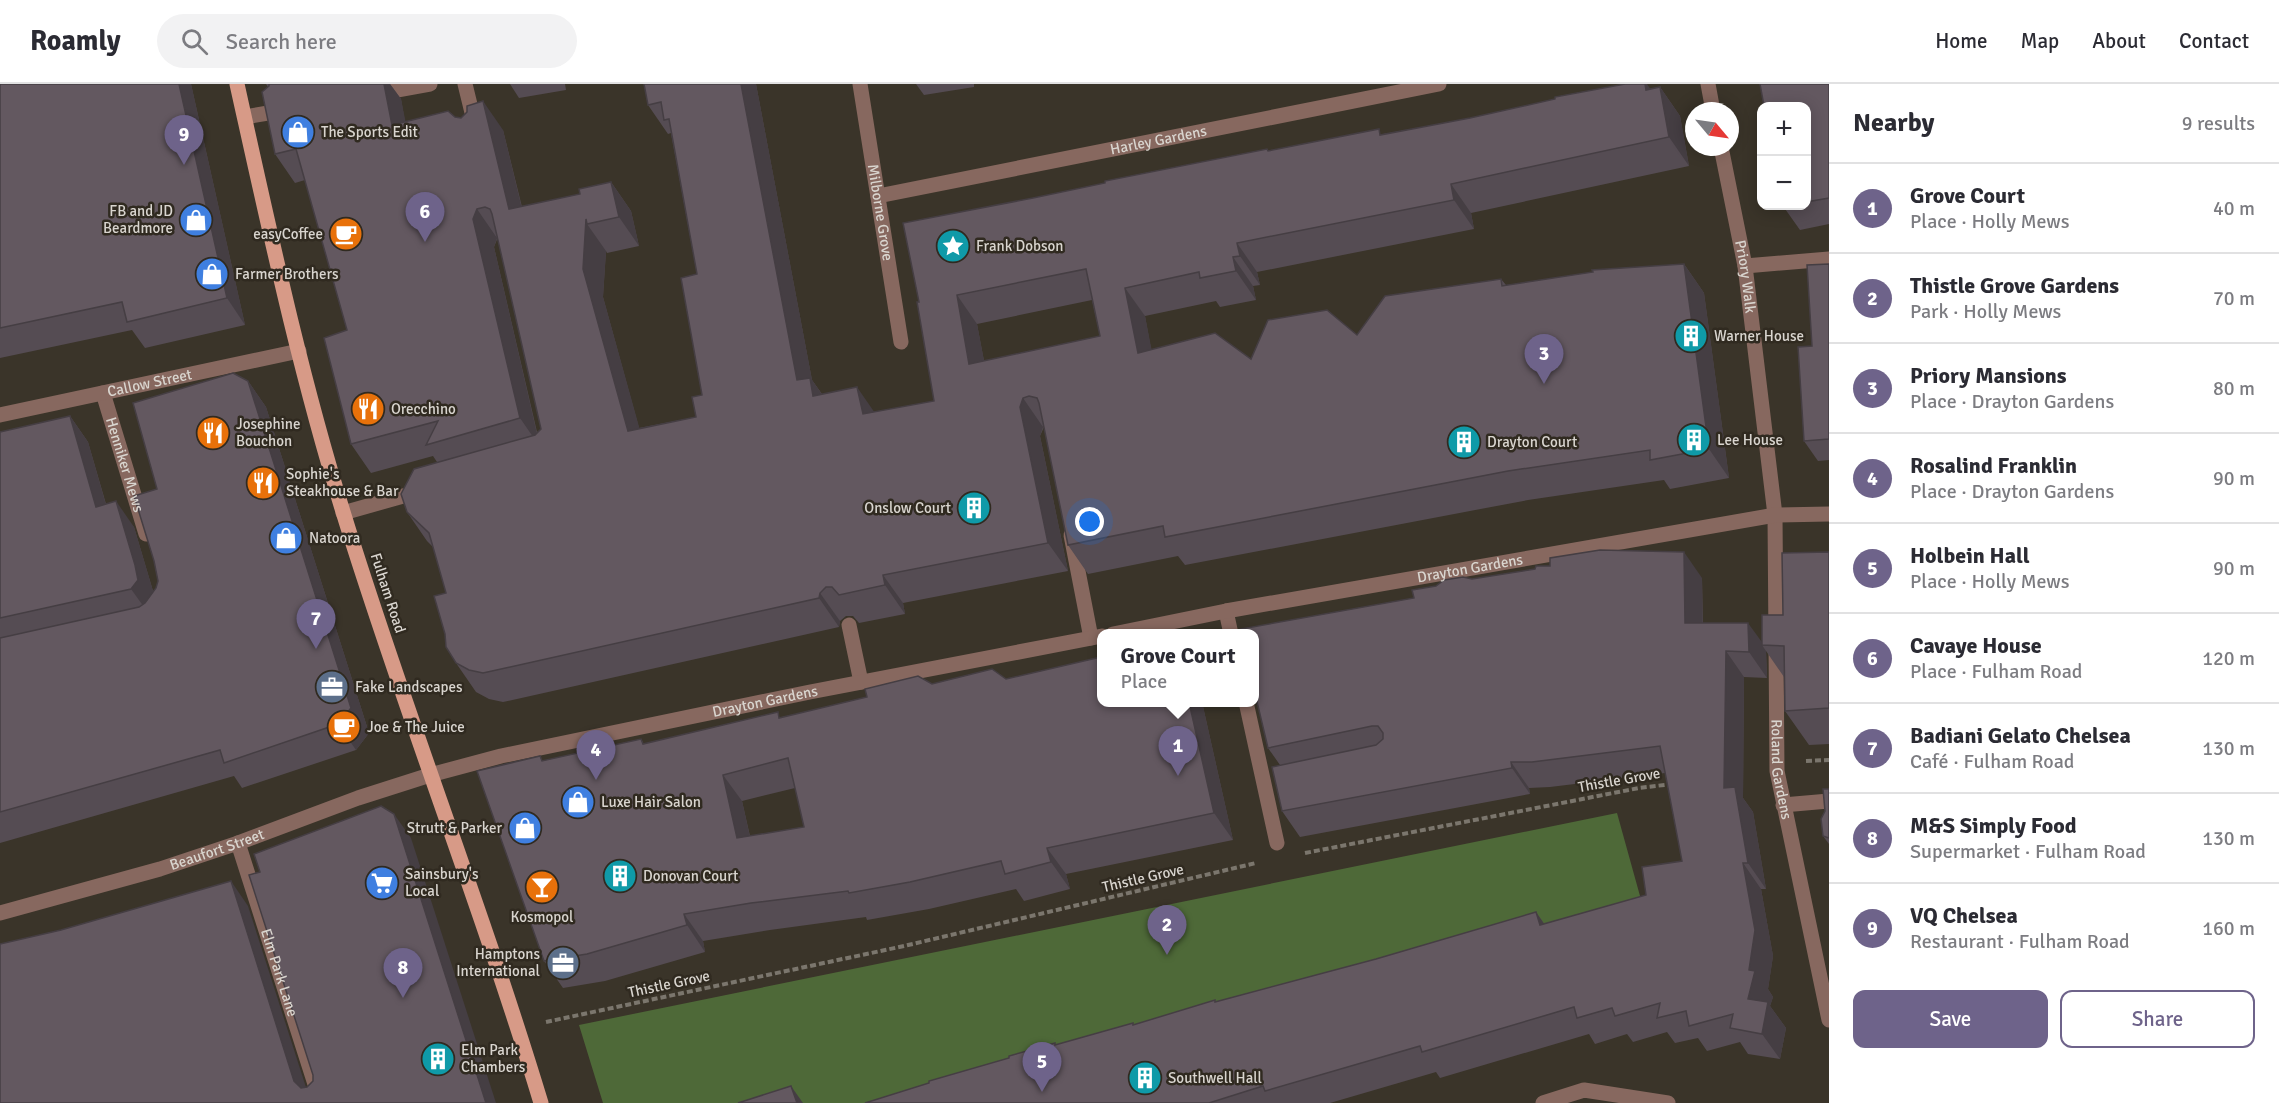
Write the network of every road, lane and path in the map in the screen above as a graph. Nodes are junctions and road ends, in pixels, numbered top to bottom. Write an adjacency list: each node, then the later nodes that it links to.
1 (237, 84): 10 (main road, Fulham Road)
2 (430, 84): 7 (street)
3 (465, 84): 11 (street)
4 (860, 84): 13 (street, Milborne Grove)
5 (1439, 84): 13 (street, Harley Gardens)
6 (1708, 84): 8 (street)
7 (360, 96)
8 (1711, 102)
9 (280, 111): 10 (street)
10 (245, 117): 17 (main road, Fulham Road)
11 (478, 137)
12 (1723, 156): 15 (street, Priory Walk)
13 (878, 196): 16 (street, Milborne Grove)
14 (1829, 259): 15 (street)
15 (1745, 266): 23 (street, Priory Walk)
16 (901, 342)
17 (299, 351): 18 (street, Callow Street); 21 (main road, Fulham Road)
18 (104, 393): 19 (street, Callow Street); 25 (street, Henniker Mews)
19 (0, 415)
20 (431, 488): 21 (street)
21 (343, 513): 33 (main road, Fulham Road)
22 (1829, 514): 23 (street, Drayton Gardens)
23 (1775, 515): 26 (street, Drayton Gardens); 36 (street, Roland Gardens)
24 (1068, 524): 30 (street)
25 (150, 545)
26 (1226, 611): 28 (street, Drayton Gardens); 29 (street)
27 (849, 625): 31 (street)
28 (1134, 629)
29 (1230, 629)
30 (1096, 637): 31 (street, Drayton Gardens)
31 (861, 682): 33 (street, Drayton Gardens)
32 (1247, 707): 38 (street)
33 (430, 775): 37 (street, Beaufort Street); 43 (main road, Fulham Road)
34 (1673, 783): 39 (path, Thistle Grove)
35 (1829, 801): 36 (street)
36 (1783, 805): 42 (street, Roland Gardens)
37 (238, 843): 41 (street, Beaufort Street); 44 (street, Elm Park Lane)
38 (1277, 843)
39 (1304, 853)
40 (1258, 863): 43 (path, Thistle Grove)
41 (0, 914)
42 (1829, 1020)
43 (518, 1028): 45 (main road, Fulham Road)
44 (321, 1103)
45 (542, 1103)
46 (1543, 1103): 47 (street)
47 (1668, 1103)

